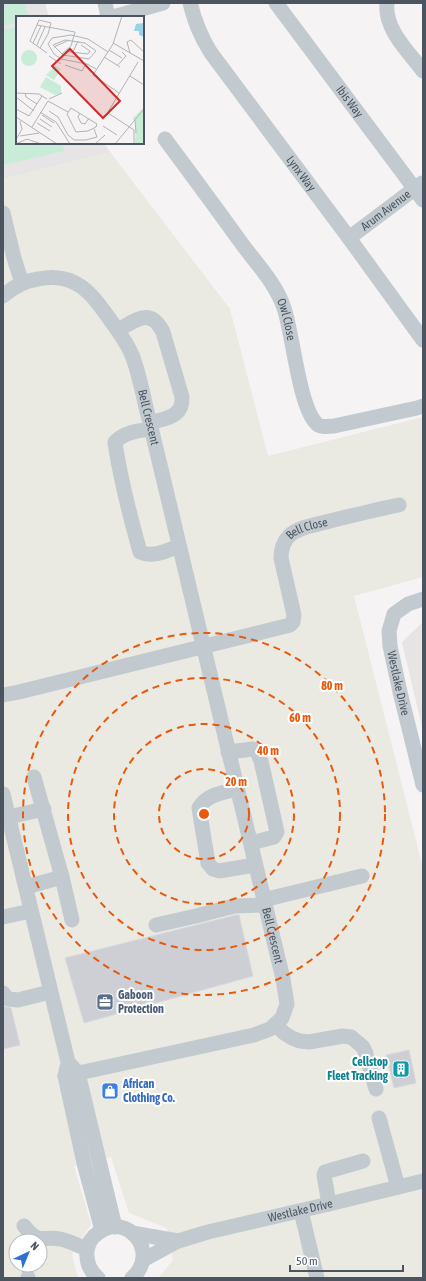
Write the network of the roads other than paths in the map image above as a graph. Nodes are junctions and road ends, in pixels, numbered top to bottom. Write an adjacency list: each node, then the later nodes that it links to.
1 (104, 3): 6 (street)
2 (163, 3): 7 (street)
3 (190, 3): 12 (street, Lynx Way)
4 (276, 3): 10 (street, Ibis Way)
5 (387, 3): 8 (street)
6 (108, 16)
7 (117, 16)
8 (423, 71)
9 (165, 139): 17 (street, Owl Close)
10 (420, 191): 12 (street, Arum Avenue)
11 (3, 213): 13 (street)
12 (349, 238): 16 (street, Lynx Way)
13 (22, 283): 14 (street, Bell Crescent); 15 (street, Bell Crescent)
14 (3, 296)
15 (118, 330): 18 (street, Bell Crescent); 18 (street)
16 (423, 340)
17 (423, 406)
18 (150, 426): 20 (street, Bell Crescent); 20 (street)
19 (398, 505): 22 (street, Bell Close)
20 (179, 546): 22 (street, Bell Crescent)
21 (423, 599): 26 (street, Westlake Drive)
22 (203, 647): 23 (street); 24 (street, Bell Crescent)
23 (3, 695)
24 (228, 752): 27 (street, Bell Crescent); 32 (street)
25 (34, 776): 29 (street)
26 (423, 785)
27 (237, 789): 32 (street, Bell Crescent); 33 (street)
28 (3, 797): 30 (street)
29 (44, 809): 30 (street); 35 (street)
30 (9, 817): 31 (street)
31 (9, 841): 36 (street)
32 (250, 843): 33 (street, Bell Crescent)
33 (255, 865): 37 (street, Bell Crescent)
34 (362, 876): 37 (street)
35 (62, 877): 36 (street); 40 (street)
36 (26, 887): 38 (street)
37 (264, 902): 41 (street); 44 (street, Bell Crescent)
38 (31, 911): 39 (street); 42 (street)
39 (3, 917)
40 (72, 920)
41 (156, 925)
42 (50, 992): 43 (street); 45 (street)
43 (3, 993)
44 (276, 1025): 45 (street); 46 (street)
45 (70, 1070): 54 (street)
46 (376, 1089)
47 (380, 1118): 50 (street)
48 (363, 1161): 51 (street)
49 (423, 1181): 50 (street, Westlake Drive)
50 (398, 1187): 51 (street, Westlake Drive)
51 (329, 1204): 52 (street, Westlake Drive)
52 (300, 1211): 56 (street, Westlake Drive); 61 (street)
53 (24, 1226): 57 (street)
54 (108, 1229): 55 (street, Westlake Drive); 57 (street)
55 (132, 1233): 56 (street, Westlake Drive); 58 (street)
56 (178, 1240): 58 (street, Westlake Drive)
57 (87, 1250): 59 (street)
58 (143, 1260): 60 (street)
59 (98, 1278)
60 (133, 1278)
61 (317, 1278)

